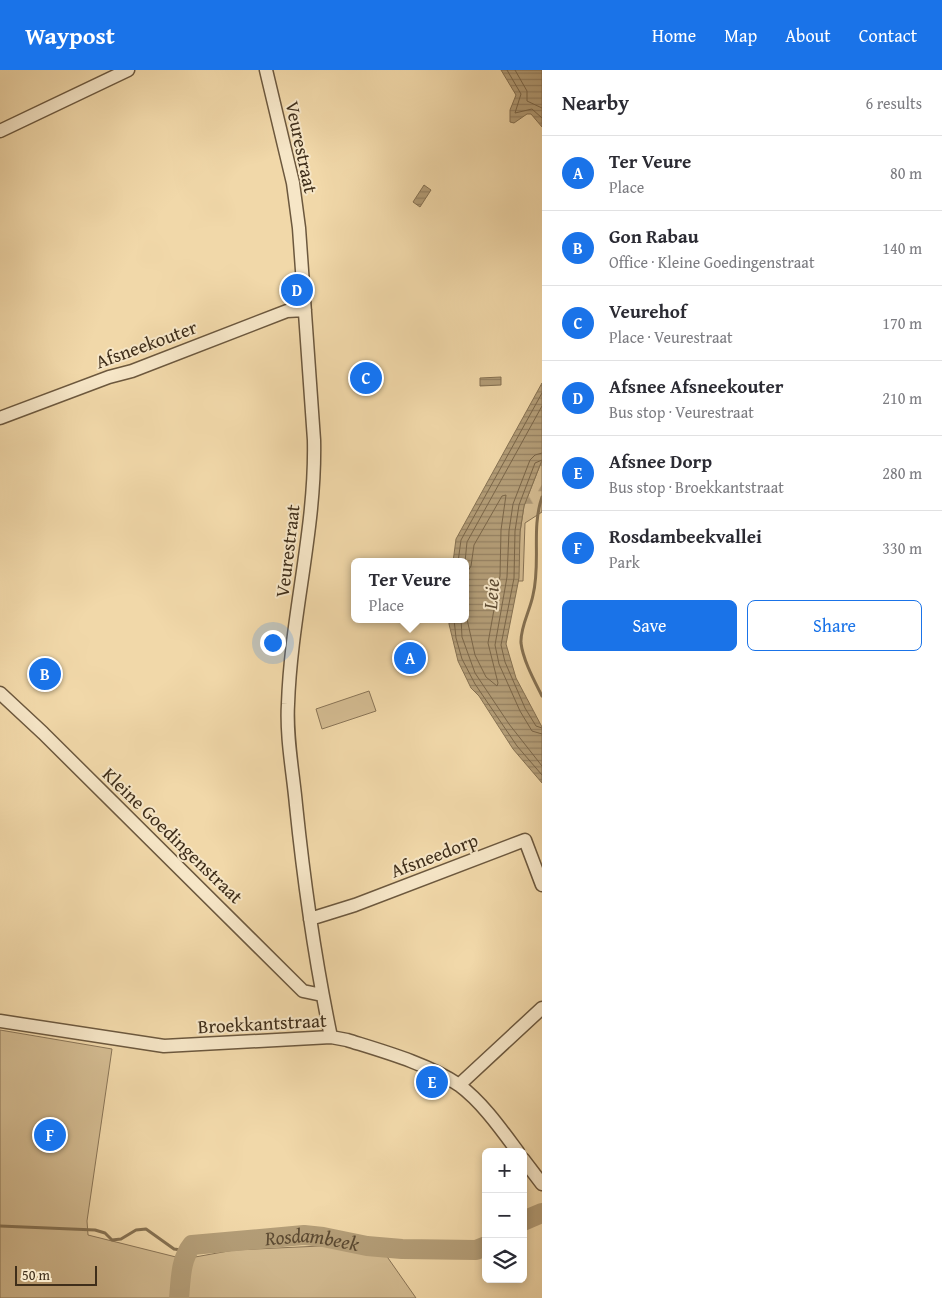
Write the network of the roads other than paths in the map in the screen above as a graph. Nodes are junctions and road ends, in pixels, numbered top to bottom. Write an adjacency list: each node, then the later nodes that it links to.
1 (128, 70): 3 (street)
2 (266, 70): 4 (street, Veurestraat)
3 (0, 131)
4 (305, 310): 5 (street, Afsneekouter); 8 (street, Veurestraat)
5 (0, 418)
6 (0, 693): 9 (street, Kleine Goedingenstraat)
7 (542, 885): 8 (street, Afsneedorp)
8 (310, 919): 9 (street, Veurestraat)
9 (322, 995): 12 (street, Veurestraat)
10 (542, 1008): 13 (street)
11 (0, 1021): 12 (street, Broekkantstraat)
12 (331, 1037): 13 (street, Broekkantstraat)
13 (459, 1085): 14 (street, Broekkantstraat)
14 (515, 1148)
15 (527, 1164): 16 (street)
16 (542, 1184)

